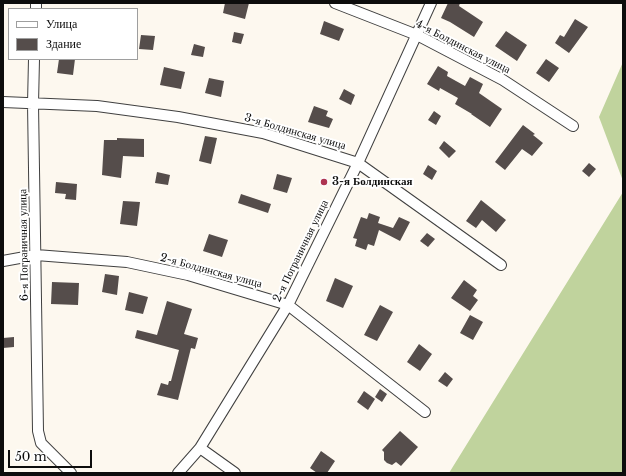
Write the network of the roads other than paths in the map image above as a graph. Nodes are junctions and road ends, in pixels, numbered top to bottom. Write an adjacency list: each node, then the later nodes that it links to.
1 (335, 3): 3 (street, 4-я Болдинская улица)
2 (430, 3): 3 (street, 2-я Пограничная улица)
3 (417, 35): 7 (street, 4-я Болдинская улица); 8 (street, 2-я Пограничная улица)
4 (34, 60): 6 (street, 6-я Пограничная улица)
5 (3, 102): 6 (street, 3-я Болдинская улица)
6 (33, 104): 8 (street, 3-я Болдинская улица); 9 (street, 6-я Пограничная улица)
7 (573, 126)
8 (358, 163): 11 (street, 3-я Болдинская улица); 12 (street, 2-я Пограничная улица)
9 (36, 255): 10 (street, 2-я Болдинская улица); 12 (street, 2-я Болдинская улица); 15 (street, 6-я Пограничная улица)
10 (3, 261)
11 (501, 265)
12 (288, 305): 13 (street, 2-я Болдинская улица); 14 (street, 2-я Пограничная улица)
13 (425, 412)
14 (200, 448): 16 (street, 2-я Пограничная улица); 17 (street)
15 (71, 473)
16 (178, 473)
17 (235, 473)

